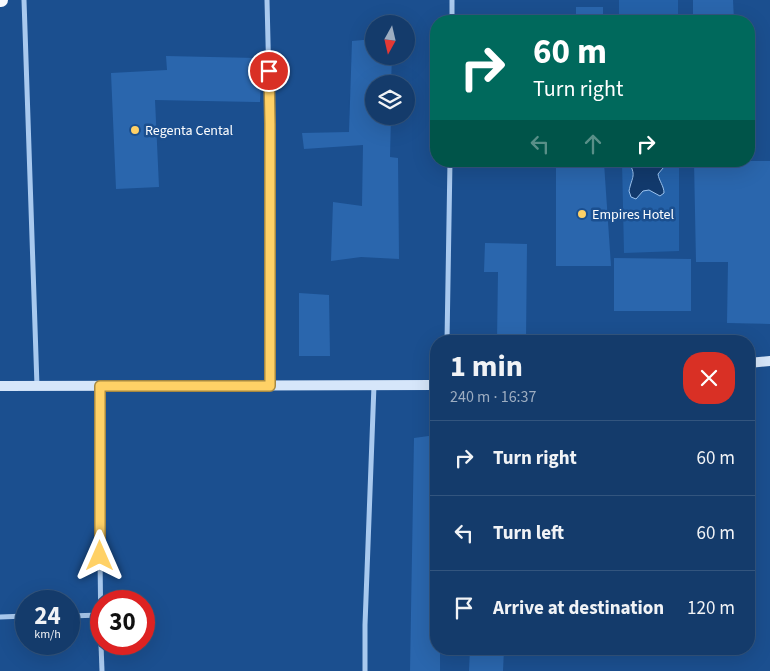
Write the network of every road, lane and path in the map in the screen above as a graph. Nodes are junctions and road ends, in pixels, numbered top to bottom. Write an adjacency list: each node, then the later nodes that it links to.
1 (24, 0): 12 (street)
2 (267, 0): 14 (street)
3 (452, 0): 4 (street)
4 (452, 15)
5 (450, 167): 6 (street)
6 (447, 335)
7 (770, 361): 8 (main road)
8 (755, 362)
9 (374, 385): 10 (main road); 14 (main road); 20 (street)
10 (430, 385)
11 (0, 386): 12 (main road)
12 (36, 386): 13 (main road)
13 (100, 386): 14 (main road); 15 (street)
14 (270, 386)
15 (100, 590)
16 (0, 616): 17 (street)
17 (15, 616)
18 (101, 655): 19 (street)
19 (102, 671)
20 (365, 671)

